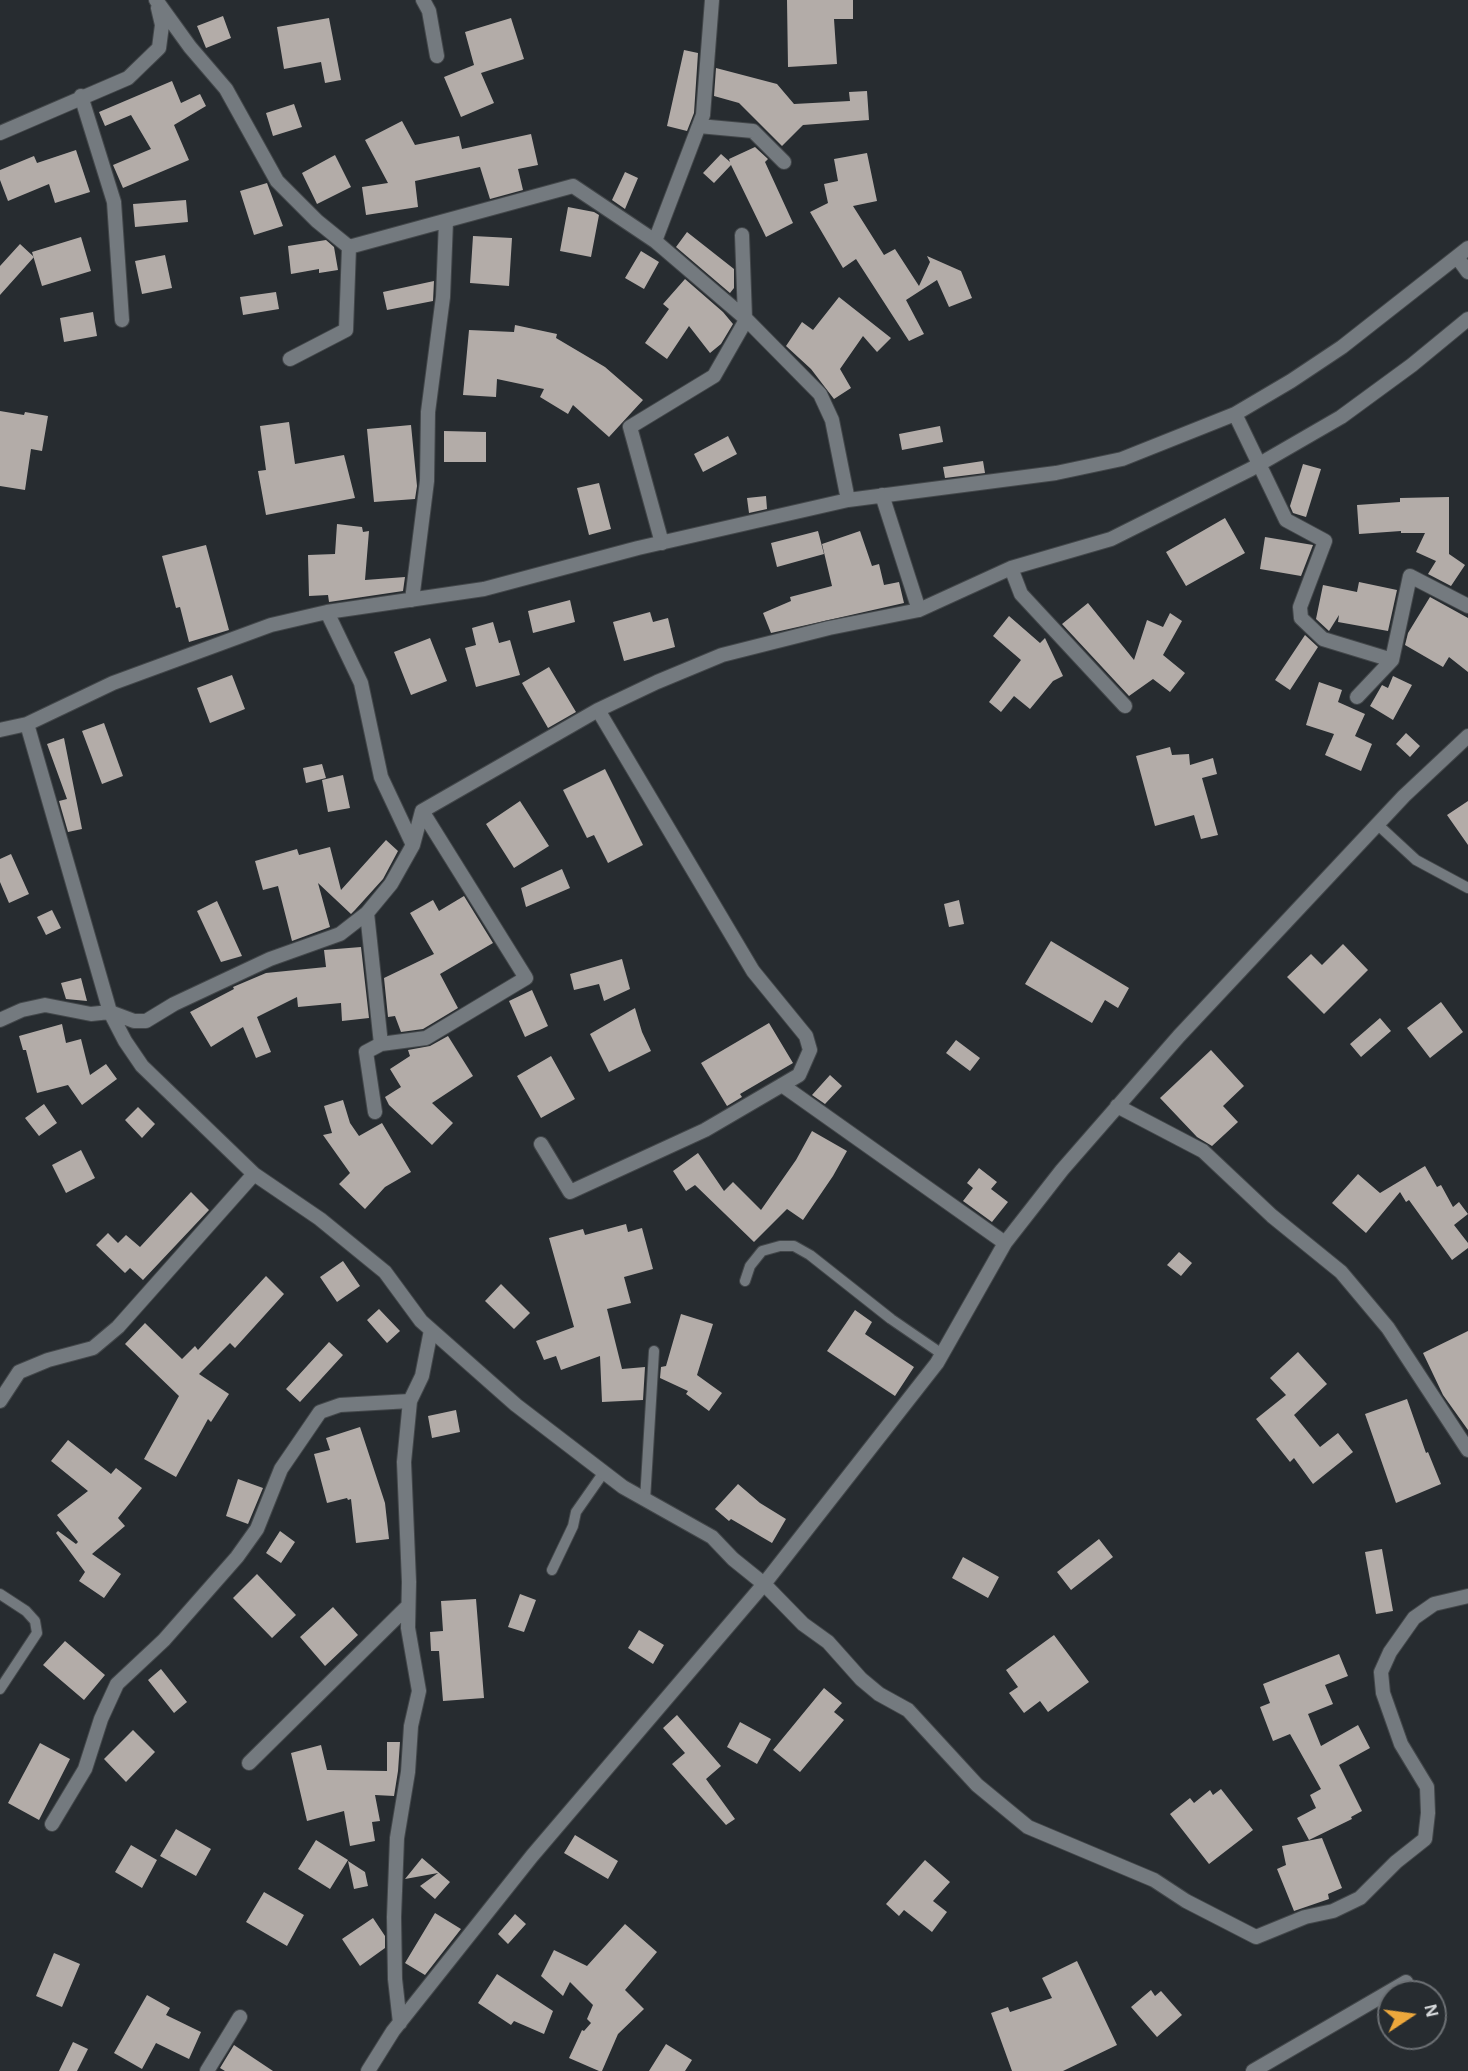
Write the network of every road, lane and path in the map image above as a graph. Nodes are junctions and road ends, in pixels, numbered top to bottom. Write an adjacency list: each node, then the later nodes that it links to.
1 (156, 0): 5 (street); 12 (street)
2 (423, 0): 4 (street)
3 (712, 0): 6 (street)
4 (437, 56)
5 (81, 96): 7 (street); 17 (street)
6 (699, 126): 8 (street); 11 (street)
7 (0, 133)
8 (784, 162)
9 (446, 220): 11 (street); 12 (street); 25 (street)
10 (743, 236): 15 (street)
11 (655, 241): 15 (street)
12 (349, 247): 18 (street)
13 (1462, 252): 14 (street); 19 (street)
14 (1468, 272)
15 (746, 319): 22 (street); 23 (street)
16 (1468, 319): 20 (street)
17 (122, 320)
18 (290, 359)
19 (1235, 414): 20 (street); 21 (street)
20 (1259, 465): 24 (street); 29 (street)
21 (882, 495): 22 (street); 27 (street)
22 (848, 500): 23 (street)
23 (662, 542): 25 (street)
24 (1011, 568): 27 (street); 31 (street)
25 (412, 600): 28 (street)
26 (1468, 606): 29 (street)
27 (919, 610): 32 (street)
28 (327, 612): 33 (street); 38 (street)
29 (1392, 660): 30 (street)
30 (1357, 696)
31 (1125, 706)
32 (598, 710): 36 (street); 44 (street)
33 (27, 724): 34 (street); 41 (street)
34 (0, 730)
35 (1468, 736): 37 (street)
36 (422, 811): 38 (street); 43 (street)
37 (1377, 824): 39 (lane); 45 (street)
38 (414, 845): 40 (street)
39 (1468, 888)
40 (367, 913): 41 (street); 43 (street)
41 (110, 1012): 42 (street); 48 (street)
42 (0, 1020)
43 (381, 1044): 46 (street)
44 (782, 1085): 47 (street); 49 (street)
45 (1117, 1106): 49 (street); 56 (street)
46 (375, 1112)
47 (541, 1144)
48 (254, 1174): 51 (street); 54 (street)
49 (1004, 1243): 53 (street)
50 (746, 1281): 53 (lane)
51 (431, 1330): 55 (street); 57 (street)
52 (654, 1351): 58 (lane)
53 (943, 1354): 60 (street)
54 (0, 1401)
55 (410, 1401): 63 (street); 66 (street)
56 (1468, 1450)
57 (604, 1472): 58 (street); 59 (lane)
58 (645, 1500): 60 (street)
59 (552, 1570)
60 (764, 1584): 62 (street); 69 (street)
61 (0, 1594): 64 (lane)
62 (1468, 1596)
63 (408, 1606): 65 (street); 69 (street)
64 (0, 1689)
65 (249, 1763)
66 (52, 1824)
67 (1377, 2000): 70 (street)
68 (240, 2017): 71 (street)
69 (400, 2023): 72 (street)
70 (1271, 2066): 73 (street)
71 (207, 2071)
72 (368, 2071)
73 (1253, 2071)

